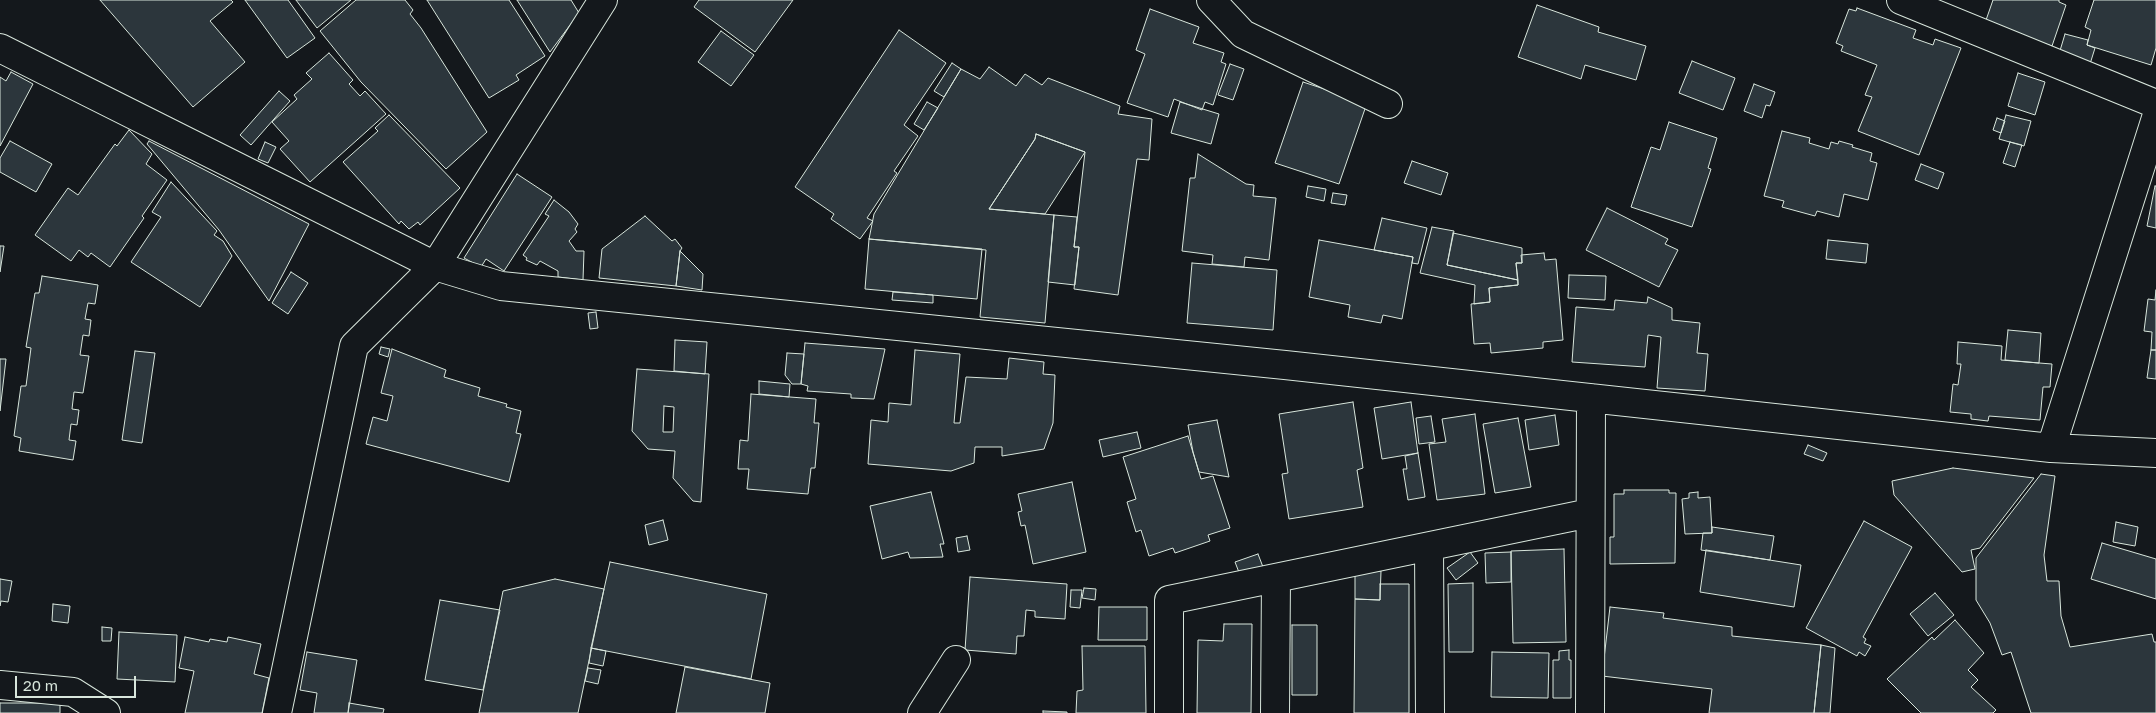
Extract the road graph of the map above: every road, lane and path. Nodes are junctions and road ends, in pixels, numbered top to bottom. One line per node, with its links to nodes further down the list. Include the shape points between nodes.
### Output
1 (603, 0): 8 (street)
2 (1211, 0): 5 (street, via 1243,34)
3 (1901, 0): 6 (street)
4 (0, 48): 8 (street)
5 (1388, 104)
6 (2156, 104)
7 (2156, 118): 10 (street)
8 (435, 266): 9 (street, via 501,286 1285,364); 18 (street, via 354,346)
9 (1591, 398): 10 (street); 12 (street)
10 (2050, 448): 11 (street)
11 (2156, 453)
12 (1590, 513): 13 (street); 23 (street)
13 (1429, 547): 14 (street); 22 (street)
14 (1276, 578): 20 (street, via 1169,600); 21 (street)
15 (956, 660): 19 (street)
16 (0, 685): 17 (street, via 73,692)
17 (106, 713)
18 (277, 713)
19 (922, 713)
20 (1169, 713)
21 (1276, 713)
22 (1430, 713)
23 (1590, 713)

